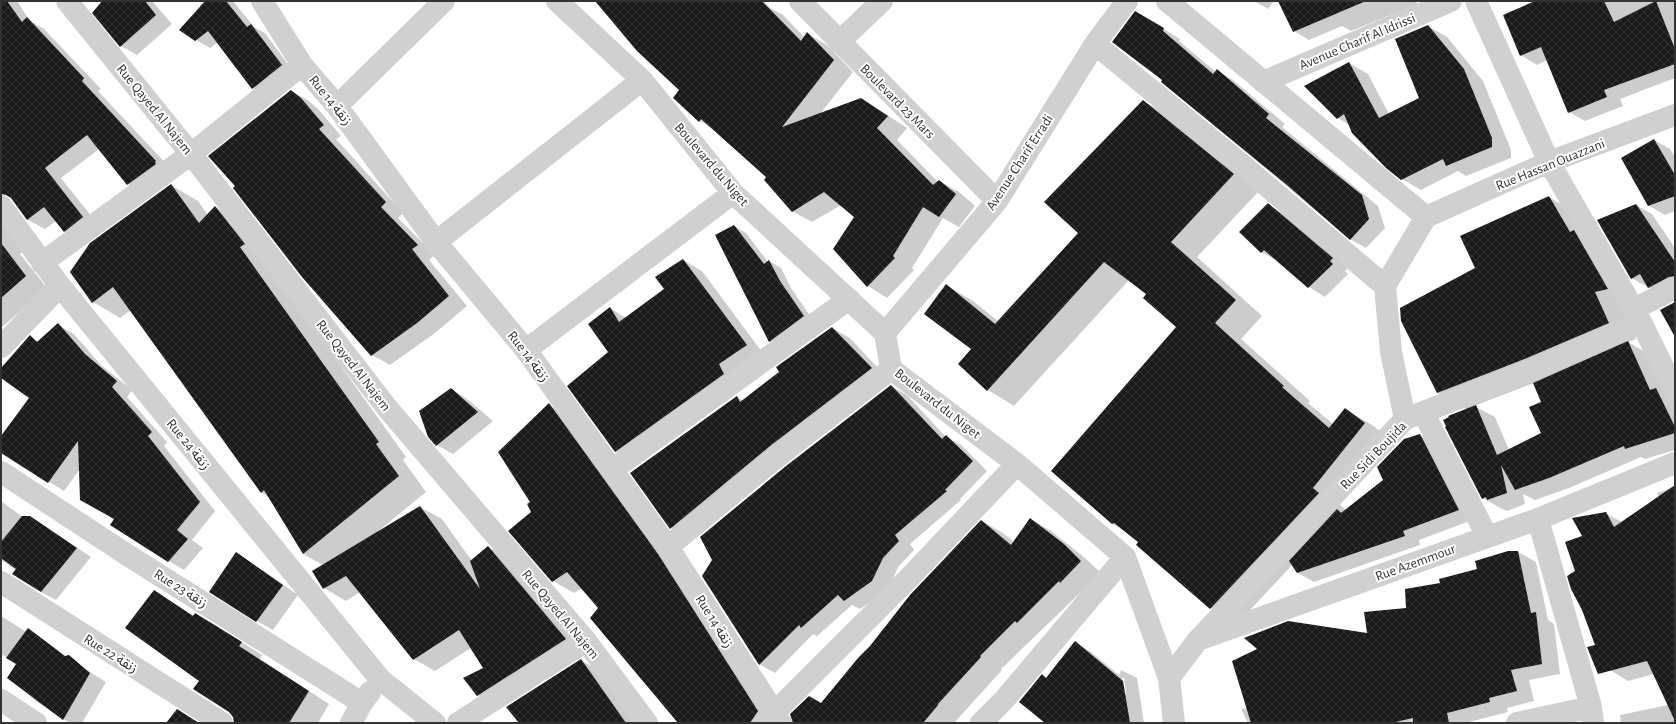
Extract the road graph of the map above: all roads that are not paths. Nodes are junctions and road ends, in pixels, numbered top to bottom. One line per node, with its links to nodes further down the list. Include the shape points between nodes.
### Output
1 (67, 1): 18 (street, Rue Qayed Al Najem)
2 (262, 1): 13 (street, Rue 14 زنقة)
3 (444, 1): 16 (street)
4 (557, 1): 14 (street, Boulevard du Niget)
5 (800, 1): 11 (street, Boulevard 23 Mars)
6 (882, 1): 11 (street)
7 (1127, 1): 12 (street, Avenue Charif Erradi)
8 (1167, 1): 15 (street)
9 (1451, 1): 15 (street, Avenue Charif Al Idrissi)
10 (1476, 1): 19 (street)
11 (839, 42): 21 (street, Boulevard 23 Mars)
12 (1095, 44): 21 (street, Avenue Charif Erradi); 27 (street)
13 (302, 65): 16 (street, Rue 14 زنقة); 18 (street)
14 (642, 80): 20 (street, Boulevard du Niget); 24 (street)
15 (1263, 82): 23 (street)
16 (337, 106): 24 (street, Rue 14 زنقة)
17 (1675, 115): 19 (street, Rue Hassan Ouazzani)
18 (191, 154): 25 (street); 47 (street, Rue Qayed Al Najem, via 388,408)
19 (1549, 162): 23 (street, Rue Hassan Ouazzani); 30 (street)
20 (733, 193): 29 (street, Boulevard du Niget); 33 (street)
21 (997, 200): 31 (street, Avenue Charif Erradi)
22 (1, 206): 25 (street, Rue 24 زنقة)
23 (1426, 217): 27 (street)
24 (436, 242): 33 (street, Rue 14 زنقة)
25 (42, 263): 26 (street, Rue 24 زنقة)
26 (60, 286): 32 (street); 49 (street, Rue 24 زنقة)
27 (1385, 286): 36 (street, via 1391,352)
28 (1675, 288): 30 (street, Rue Sidi Boujida)
29 (849, 299): 31 (street, Boulevard du Niget); 39 (street)
30 (1638, 316): 35 (street); 36 (street, Rue Sidi Boujida, via 1527,372)
31 (885, 333): 34 (street, Boulevard du Niget)
32 (1, 347)
33 (526, 350): 39 (street, Rue 14 زنقة)
34 (892, 369): 38 (street, Boulevard du Niget); 43 (street, via 778,456)
35 (1675, 391)
36 (1414, 416): 42 (street); 46 (street, Rue Sidi Boujida)
37 (1675, 463): 41 (street, Rue Azemmour)
38 (1016, 464): 44 (street, Boulevard du Niget); 53 (street)
39 (612, 470): 43 (street, Rue 14 زنقة)
40 (1, 472): 51 (street, Rue 23 زنقة)
41 (1538, 519): 42 (street, Rue Azemmour); 52 (street)
42 (1487, 536): 46 (street, Rue Azemmour)
43 (668, 547): 53 (street, Rue 14 زنقة)
44 (1125, 558): 48 (street, Boulevard du Niget); 60 (street, via 1004,700)
45 (1, 582): 55 (street, Rue 22 زنقة)
46 (1198, 640): 48 (street)
47 (586, 641): 58 (street); 59 (street, Rue Qayed Al Najem)
48 (1169, 678): 61 (street, Boulevard du Niget)
49 (380, 679): 51 (street); 57 (street, Rue 24 زنقة)
50 (1, 700): 54 (street)
51 (362, 703): 56 (street)
52 (1592, 715): 62 (street)
53 (773, 720)
54 (36, 723)
55 (222, 723)
56 (351, 723)
57 (435, 723)
58 (458, 723)
59 (647, 723)
60 (981, 723)
61 (1174, 723)
62 (1517, 723)

